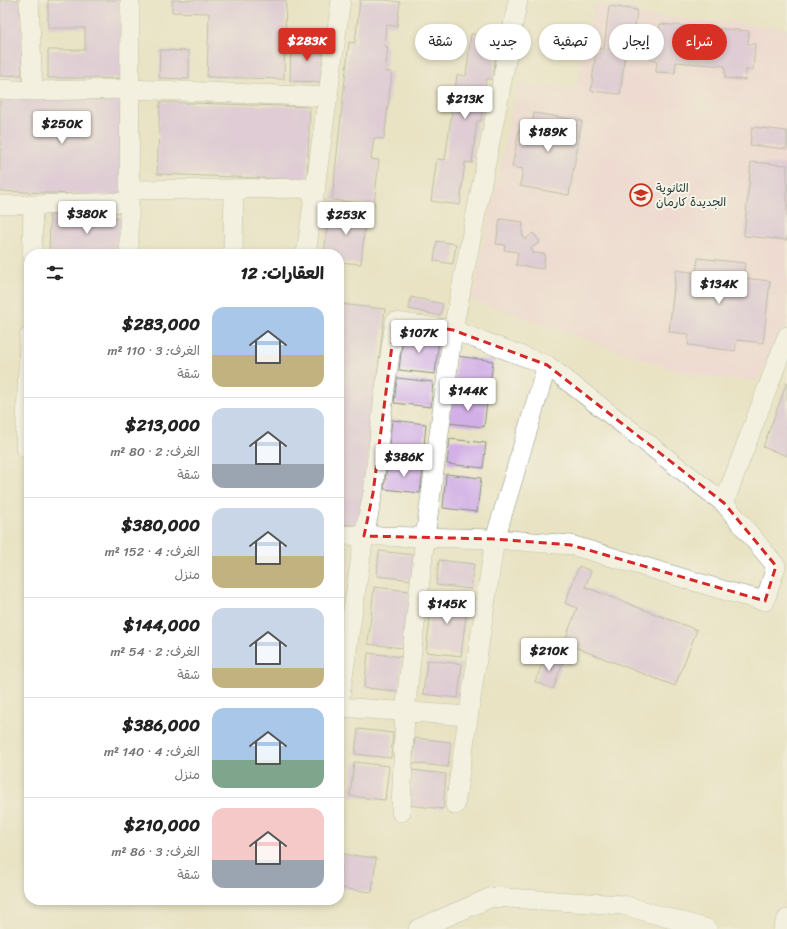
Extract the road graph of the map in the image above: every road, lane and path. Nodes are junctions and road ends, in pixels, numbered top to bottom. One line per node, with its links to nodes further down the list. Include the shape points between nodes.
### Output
1 (29, 0): 7 (street)
2 (130, 0): 6 (street)
3 (342, 0): 8 (street)
4 (518, 0): 18 (street)
5 (0, 89): 7 (street)
6 (130, 89): 7 (street); 8 (street); 11 (street)
7 (33, 90)
8 (329, 97): 9 (street)
9 (316, 188): 10 (street); 17 (street)
10 (234, 189): 11 (street); 16 (street)
11 (130, 196): 13 (street); 15 (street)
12 (0, 205): 13 (street)
13 (33, 206): 14 (street)
14 (32, 249)
15 (129, 249)
16 (233, 249)
17 (307, 249)
18 (453, 330): 20 (street); 23 (street, via 395,322 373,493); 24 (street)
19 (787, 336): 21 (street)
20 (547, 365): 21 (street); 25 (street)
21 (724, 503): 26 (street)
22 (344, 535): 23 (street)
23 (364, 536): 24 (street); 27 (street)
24 (426, 538): 25 (street); 29 (street)
25 (495, 539): 26 (street, via 571,545 765,601); 30 (street)
26 (781, 570)
27 (344, 670)
28 (344, 707): 29 (street)
29 (405, 712): 30 (street); 32 (street)
30 (468, 716): 31 (street)
31 (455, 805)
32 (401, 812)
33 (787, 920): 36 (street)
34 (418, 929): 35 (street, via 492,897 623,905)
35 (707, 929)
36 (784, 929)

